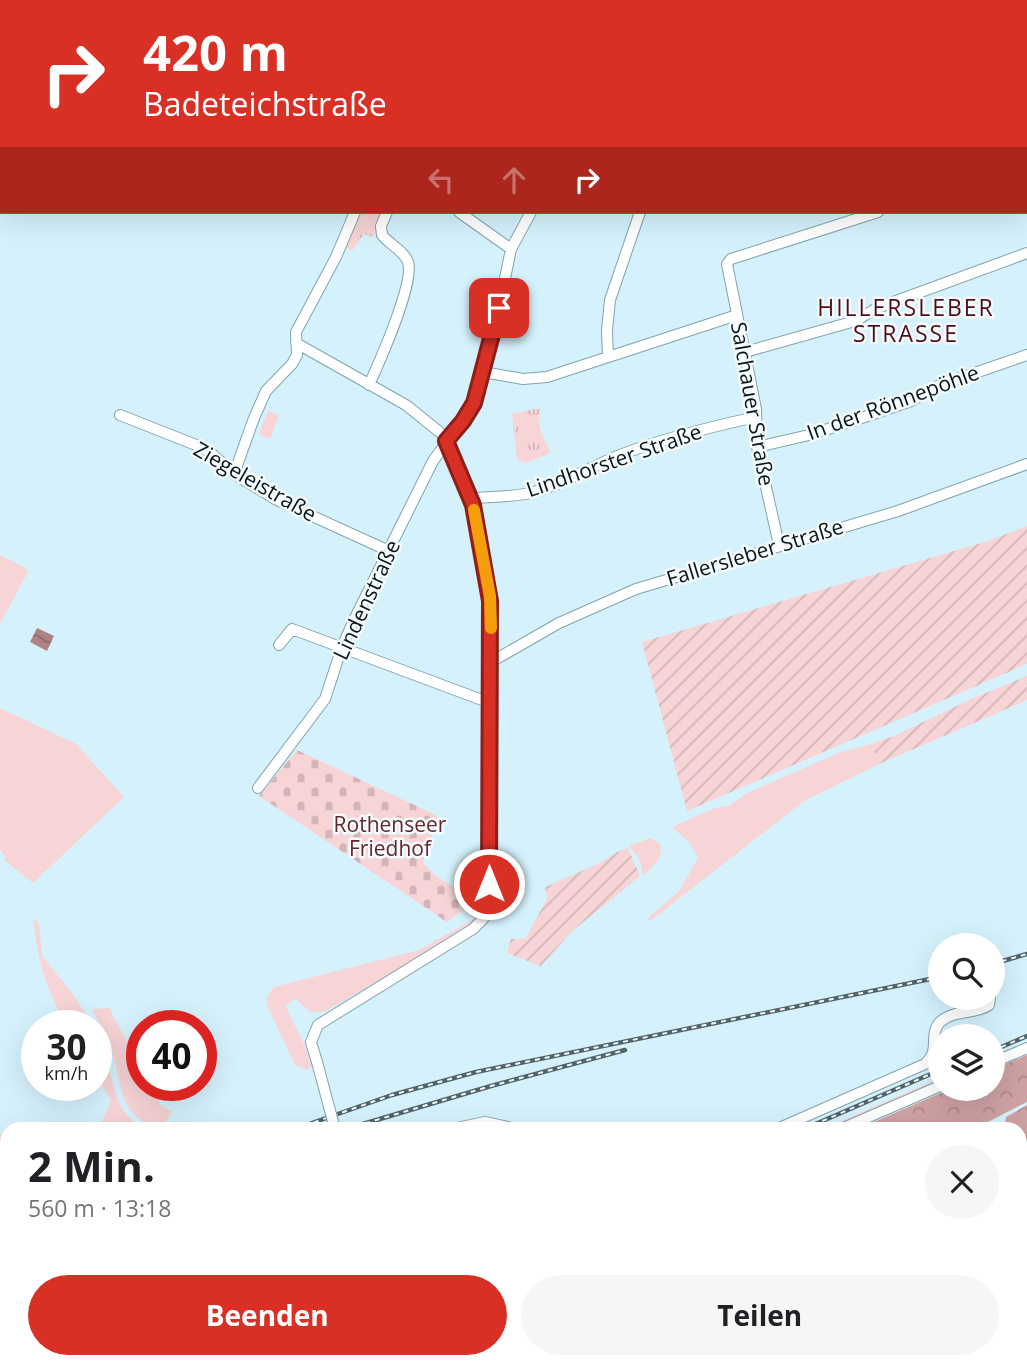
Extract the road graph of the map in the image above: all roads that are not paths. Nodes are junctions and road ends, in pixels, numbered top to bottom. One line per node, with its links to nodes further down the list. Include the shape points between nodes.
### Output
1 (354, 214): 10 (street, via 296,332)
2 (386, 214): 15 (street, via 382,235 407,259 409,272 392,333)
3 (463, 214): 7 (street)
4 (530, 214): 7 (street, Lindenstraße)
5 (639, 214): 13 (street, via 610,300)
6 (872, 214): 9 (street, Salchauer Straße, via 732,259 727,264)
7 (511, 249): 14 (street, Lindenstraße)
8 (1027, 253): 11 (street, via 877,308 855,321)
9 (737, 315): 11 (street, Salchauer Straße); 13 (street)
10 (296, 343): 15 (street); 21 (street, via 292,364 266,391)
11 (745, 352): 17 (street, Salchauer Straße)
12 (1027, 355): 19 (street, In der Rönnepöhle, via 850,422)
13 (608, 357): 14 (street, via 538,378)
14 (482, 372): 18 (street, Lindenstraße, via 471,408)
15 (369, 385): 18 (street, via 439,429)
16 (120, 415): 21 (street, Ziegeleistraße, via 211,453)
17 (756, 417): 19 (street, Salchauer Straße); 22 (street, Lindhorster Straße, via 645,446 536,491)
18 (446, 441): 22 (street); 24 (street, Lindenstraße)
19 (757, 447): 23 (street, Salchauer Straße)
20 (1027, 464): 23 (street, Fallersleber Straße, via 898,511)
21 (234, 474): 24 (street, Ziegeleistraße, via 275,499)
22 (471, 498): 27 (street, via 490,596)
23 (779, 545): 27 (street, Fallersleber Straße, via 623,594 559,623)
24 (389, 551): 26 (street, Lindenstraße)
25 (279, 645): 26 (street, via 292,629)
26 (342, 647): 28 (street); 29 (street, Lindenstraße, via 325,699)
27 (491, 662): 28 (street)
28 (490, 703): 34 (street, bridge, via 489,903 483,919 456,941 318,1025 311,1042)
29 (258, 788)
30 (972, 1010): 35 (street, via 939,1023 934,1051 925,1064)
31 (1027, 1048): 32 (street)
32 (1005, 1057)
33 (928, 1091): 36 (street)
34 (333, 1122)
35 (793, 1122)
36 (857, 1122)

